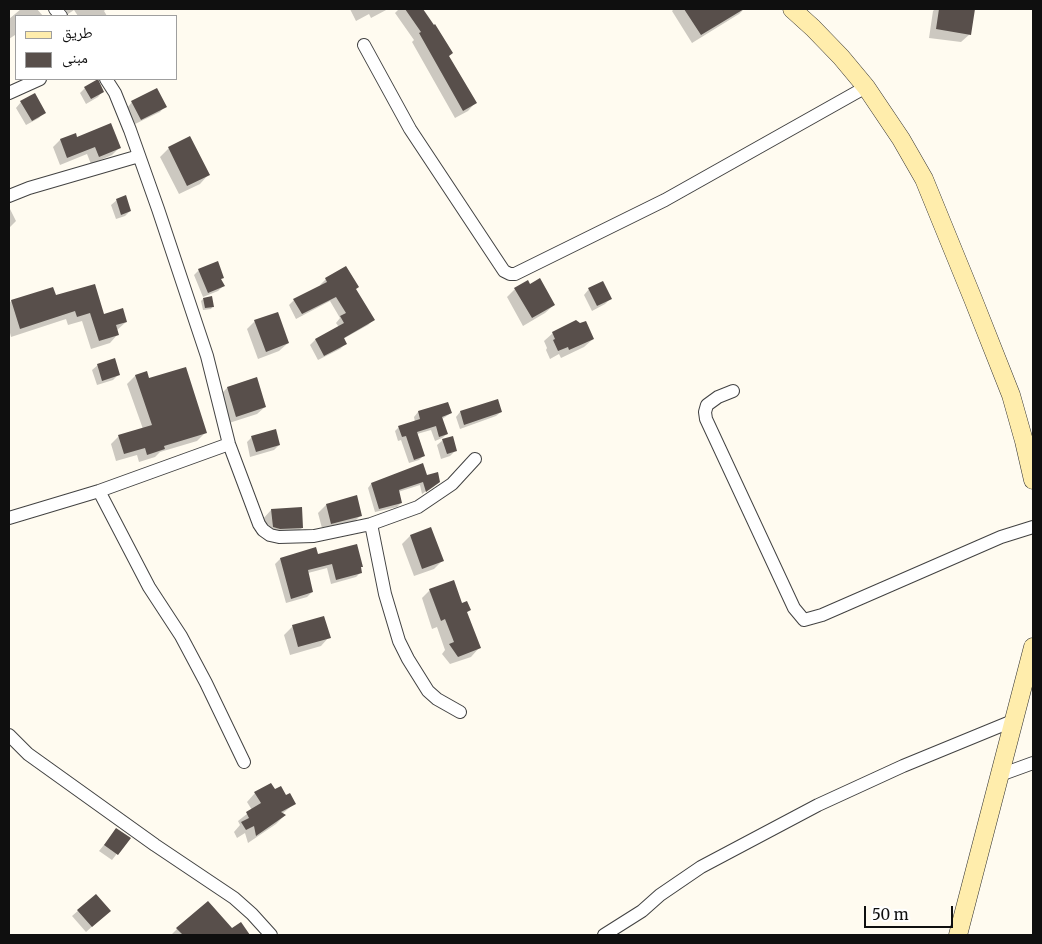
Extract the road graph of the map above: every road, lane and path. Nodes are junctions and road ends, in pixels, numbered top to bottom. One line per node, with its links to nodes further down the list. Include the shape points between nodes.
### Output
1 (792, 9): 3 (main road)
2 (814, 9): 3 (main road)
3 (814, 28): 7 (main road)
4 (364, 44): 7 (street, via 410,129 504,271 510,274 664,200)
5 (38, 80): 8 (street)
6 (107, 80): 9 (street, via 115,93)
7 (866, 87): 14 (main road, via 913,159 933,199 1011,395)
8 (9, 93)
9 (139, 156): 10 (street); 12 (street, via 207,356)
10 (9, 196)
11 (733, 391): 18 (street, via 707,405 706,418 794,608 804,620 1001,537)
12 (228, 444): 15 (street); 17 (street, via 259,524 270,535 314,536)
13 (475, 459): 17 (street, via 452,484 418,507)
14 (1033, 480)
15 (99, 491): 16 (street); 23 (street, via 149,587 181,636)
16 (9, 518)
17 (371, 524): 20 (street, via 385,594 399,642 428,691)
18 (1033, 527)
19 (1033, 647): 21 (main road)
20 (460, 712)
21 (1015, 720): 25 (main road); 27 (street, via 818,805 701,867)
22 (9, 734): 26 (street, via 28,754 234,898)
23 (244, 762)
24 (1033, 763): 25 (street)
25 (1000, 775): 28 (main road)
26 (271, 935)
27 (604, 935)
28 (958, 935)

